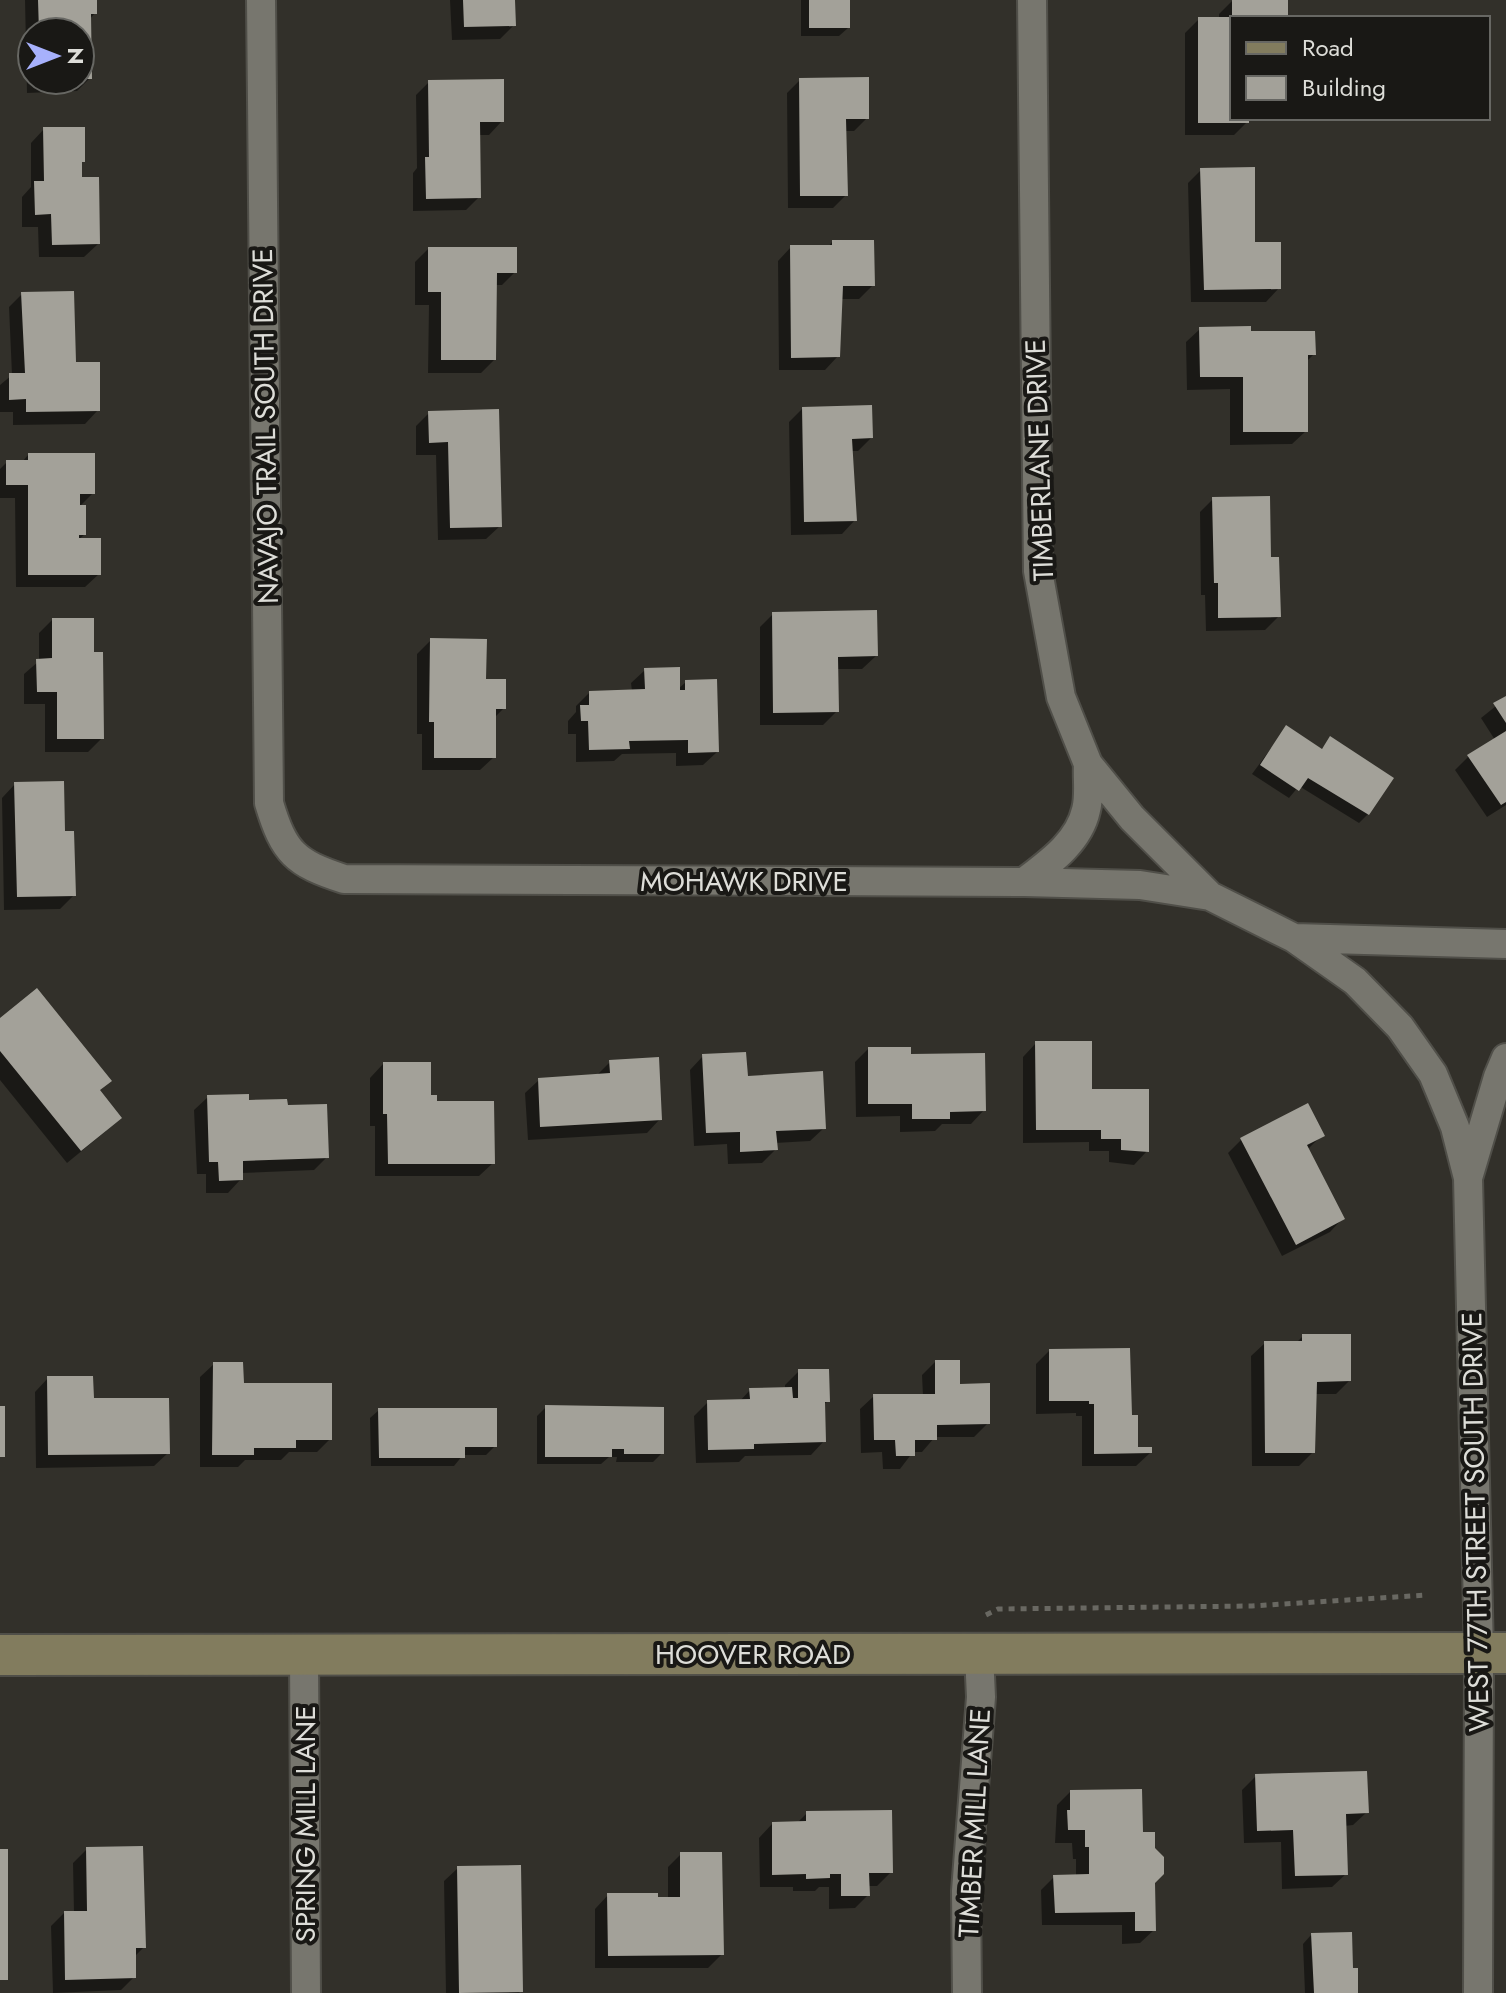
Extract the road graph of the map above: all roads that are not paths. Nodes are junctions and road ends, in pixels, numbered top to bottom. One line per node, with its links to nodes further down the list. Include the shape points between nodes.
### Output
1 (261, 0): 4 (street, NAVAJO TRAIL SOUTH DRIVE, via 269,803)
2 (1032, 0): 3 (street, TIMBERLANE DRIVE, via 1038,571 1061,697)
3 (1088, 764): 5 (street, via 1087,808 1079,830); 6 (street, TIMBERLANE DRIVE, via 1132,818)
4 (287, 847): 5 (street, MOHAWK DRIVE, via 309,867 344,879)
5 (1024, 882): 6 (street, MOHAWK DRIVE, via 1140,885)
6 (1210, 896): 7 (street, TIMBERLANE DRIVE)
7 (1294, 938): 8 (street); 10 (street, TIMBERLANE DRIVE, via 1355,981 1400,1027 1433,1074)
8 (1506, 944)
9 (1506, 1058): 10 (street, WEST 77TH STREET SOUTH DRIVE)
10 (1468, 1178): 11 (street, WEST 77TH STREET SOUTH DRIVE)
11 (1492, 1653): 12 (street, HOOVER ROAD); 17 (street, WEST 77TH STREET SOUTH DRIVE)
12 (979, 1654): 14 (street, HOOVER ROAD); 16 (street, TIMBER MILL LANE, via 981,1697 966,1891)
13 (0, 1655): 14 (street, HOOVER ROAD)
14 (304, 1655): 15 (street, SPRING MILL LANE)
15 (306, 1993)
16 (967, 1993)
17 (1478, 1993)

